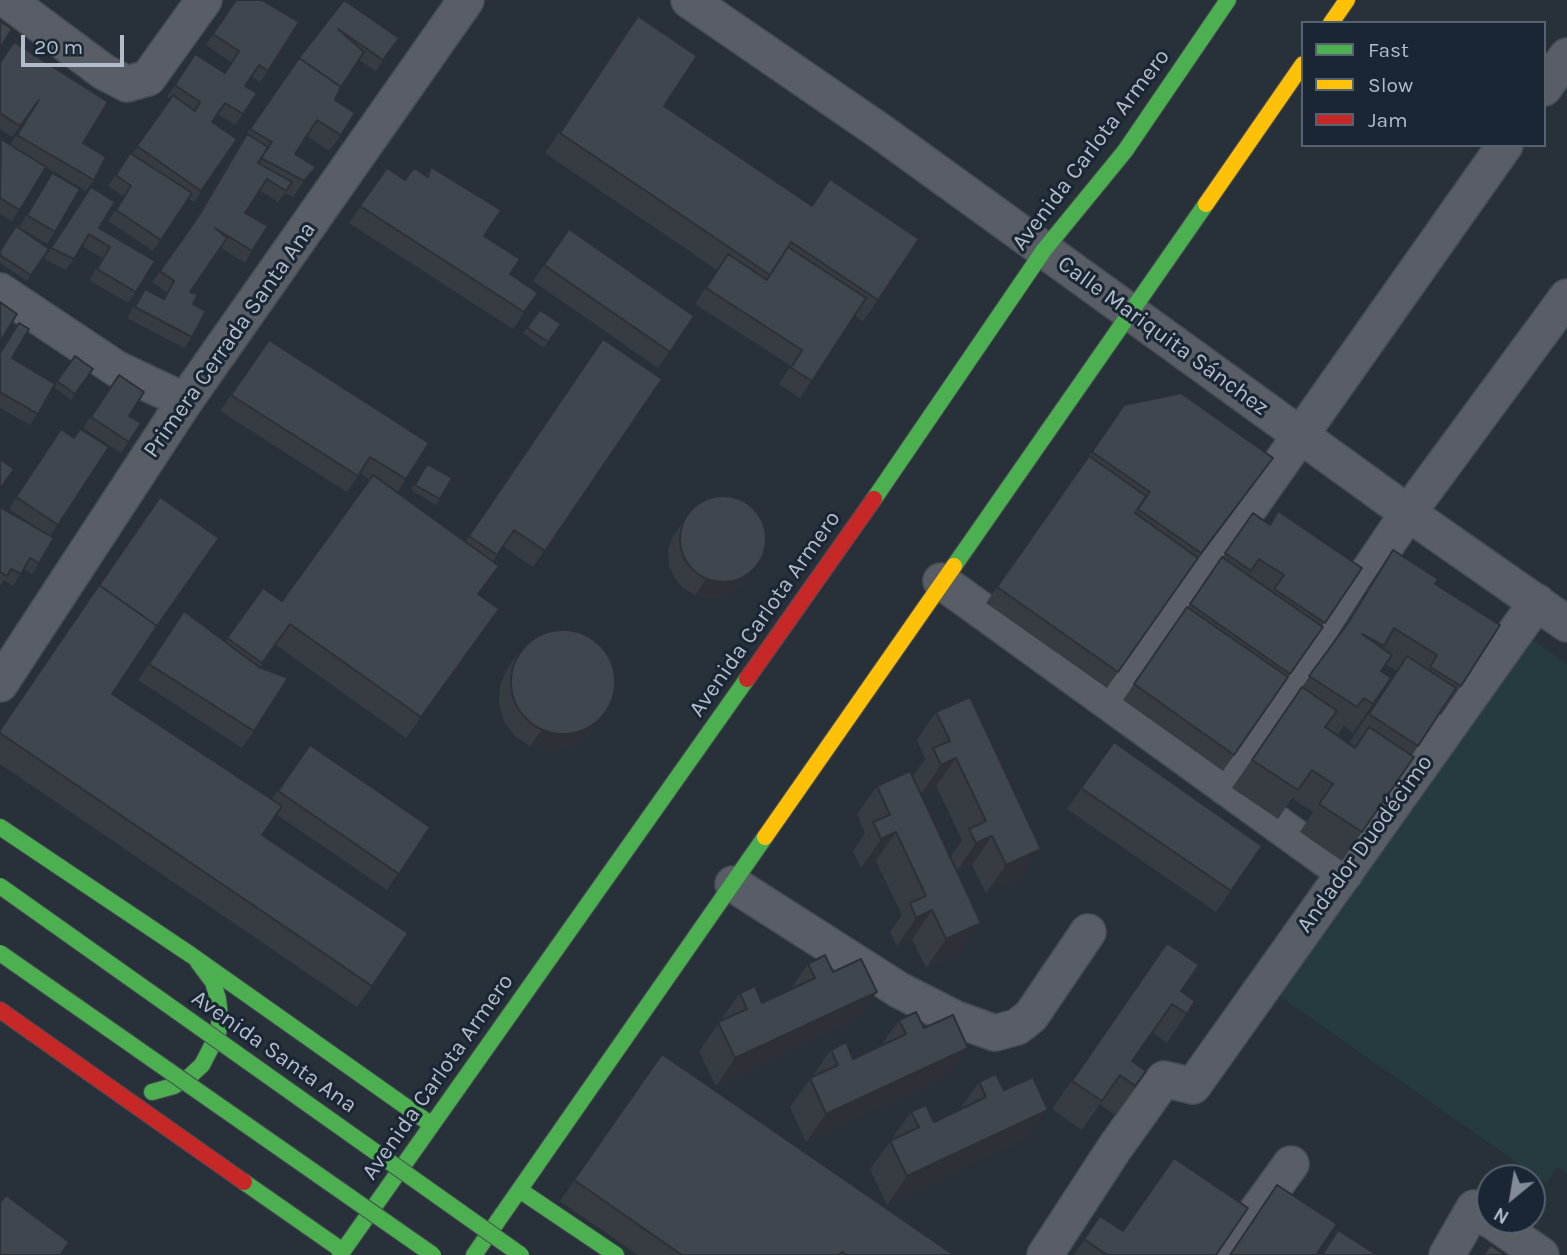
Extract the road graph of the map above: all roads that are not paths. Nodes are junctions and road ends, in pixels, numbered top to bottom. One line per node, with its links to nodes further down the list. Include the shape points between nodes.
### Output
1 (7, 0): 2 (street, via 127,84 148,78)
2 (204, 0)
3 (466, 0): 16 (street, Primera Cerrada Santa Ana)
4 (689, 0): 12 (street, Calle Mariquita Sánchez)
5 (1228, 0): 12 (main road, Avenida Carlota Armero, via 1125,151)
6 (1347, 0): 7 (main road)
7 (1332, 21)
8 (1567, 56): 10 (street)
9 (1301, 67): 15 (main road)
10 (1546, 85)
11 (1503, 147): 17 (street)
12 (1044, 250): 15 (street, Calle Mariquita Sánchez); 33 (main road, Avenida Carlota Armero, via 895,470)
13 (0, 291): 16 (street, via 117,369)
14 (1567, 297): 18 (street)
15 (1131, 312): 17 (street, Calle Mariquita Sánchez); 19 (main road)
16 (185, 401): 21 (street, Primera Cerrada Santa Ana)
17 (1302, 436): 18 (street, Calle Mariquita Sánchez); 22 (street)
18 (1408, 513): 20 (street, Calle Mariquita Sánchez); 23 (street)
19 (941, 581): 22 (street); 26 (main road)
20 (1556, 607): 25 (street, Andador Duodécimo)
21 (0, 684)
22 (1111, 704): 23 (street)
23 (1224, 786): 25 (street)
24 (0, 827): 30 (main road, Avenida Santa Ana)
25 (1345, 873): 44 (street, Andador Duodécimo, via 1193,1086 1164,1079)
26 (733, 884): 28 (street, via 899,990 956,1019 995,1032 1017,1027 1031,1016); 35 (main road)
27 (0, 886): 42 (main road, Avenida Santa Ana, bridge)
28 (1088, 932)
29 (0, 953): 40 (main road, bridge)
30 (191, 955): 32 (main road, via 212,982 220,1016 218,1034 202,1065 174,1086 157,1091 122,1090); 33 (main road, Avenida Santa Ana)
31 (0, 1010): 32 (main road)
32 (105, 1083): 39 (main road)
33 (432, 1125): 39 (main road, Avenida Carlota Armero)
34 (1292, 1164): 45 (street)
35 (520, 1191): 41 (main road); 43 (main road)
36 (1476, 1210): 46 (street)
37 (1510, 1234): 47 (street)
38 (1567, 1250): 48 (street)
39 (342, 1253)
40 (433, 1255)
41 (474, 1255)
42 (521, 1255)
43 (616, 1255)
44 (1045, 1255)
45 (1225, 1255)
46 (1447, 1255)
47 (1541, 1255)
48 (1564, 1255)

